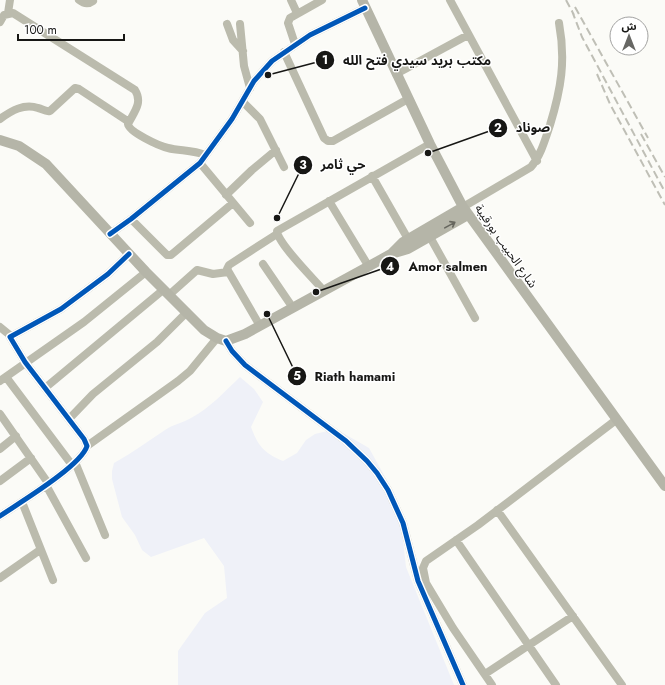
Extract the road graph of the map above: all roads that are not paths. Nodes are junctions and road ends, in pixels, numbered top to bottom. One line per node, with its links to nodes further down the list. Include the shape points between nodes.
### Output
1 (10, 0): 8 (street)
2 (79, 0): 6 (street, via 86,3)
3 (291, 0): 9 (street)
4 (322, 0): 9 (street)
5 (450, 0): 14 (street)
6 (93, 1)
7 (363, 4): 15 (street); 18 (main road, شارع الحبيب بورقيبة)
8 (8, 13): 10 (street); 23 (street, via 13,13 43,31 135,90 139,103)
9 (296, 13): 15 (street, via 288,23)
10 (0, 22)
11 (560, 23): 28 (street, via 563,46 558,99)
12 (227, 24): 16 (street, via 233,40)
13 (240, 24): 16 (street)
14 (468, 35): 18 (street); 28 (street)
15 (296, 44): 17 (street)
16 (243, 51): 19 (street)
17 (284, 52): 19 (street, via 257,77); 20 (street, via 324,138 328,141)
18 (396, 74): 20 (main road, شارع الحبيب بورقيبة)
19 (250, 88): 21 (street)
20 (408, 99): 25 (main road, شارع الحبيب بورقيبة)
21 (243, 102): 26 (street, via 260,119); 27 (street)
22 (0, 119): 23 (street, via 11,111 30,106 50,111 75,88)
23 (129, 122): 27 (street, via 130,129 154,143)
24 (0, 140): 38 (main road, via 19,146 46,164)
25 (430, 144): 31 (street); 35 (main road, شارع الحبيب بورقيبة)
26 (276, 150): 30 (street); 32 (street)
27 (205, 155): 29 (street)
28 (537, 160): 35 (street, via 531,167)
29 (200, 163): 32 (street); 36 (street)
30 (284, 167)
31 (372, 176): 33 (street); 41 (street)
32 (226, 194): 34 (street)
33 (330, 201): 39 (street, via 279,229); 45 (street)
34 (233, 203): 36 (street, via 171,256); 37 (street)
35 (465, 211): 40 (main road, one-way to 35); 41 (main road); 62 (main road, شارع الحبيب بورقيبة)
36 (131, 219): 38 (street)
37 (250, 223)
38 (110, 234): 42 (main road)
39 (277, 234): 47 (street, via 229,265); 48 (street)
40 (430, 237): 43 (main road, via 408,249); 52 (street)
41 (408, 239): 43 (main road)
42 (129, 254): 46 (main road); 55 (street, via 108,274 61,309)
43 (391, 254): 45 (main road)
44 (263, 264): 50 (street)
45 (369, 267): 48 (main road)
46 (146, 272): 49 (main road); 57 (street, via 84,322)
47 (228, 272): 49 (street, via 212,274 197,270); 54 (street)
48 (324, 291): 50 (main road)
49 (166, 292): 51 (main road); 59 (street)
50 (293, 308): 54 (main road)
51 (187, 312): 56 (main road, via 204,330); 61 (street, via 157,342 93,394)
52 (475, 318)
53 (0, 326): 55 (street)
54 (260, 326): 56 (main road, via 245,334)
55 (10, 336): 57 (street)
56 (222, 340): 64 (street, via 178,381); 83 (street, via 255,374 346,441 377,472 403,523 418,581)
57 (25, 362): 58 (street); 59 (street)
58 (3, 379): 67 (street)
59 (45, 388): 61 (street)
60 (0, 415): 63 (street)
61 (69, 419): 64 (street)
62 (616, 420): 70 (main road, شارع الحبيب بورقيبة); 72 (street)
63 (16, 436): 65 (street); 66 (street)
64 (87, 446): 67 (street, via 84,454)
65 (0, 449)
66 (31, 458): 68 (street); 69 (street)
67 (73, 464): 69 (street); 74 (street)
68 (0, 481)
69 (47, 484): 71 (street); 77 (street)
70 (665, 486)
71 (22, 502): 73 (street); 76 (street)
72 (497, 510): 75 (street); 80 (street)
73 (0, 516)
74 (105, 535)
75 (456, 540): 81 (street); 82 (street, via 426,561 423,575 453,628)
76 (40, 550): 78 (street); 79 (street)
77 (86, 558)
78 (0, 578)
79 (53, 580)
80 (573, 616): 81 (street); 86 (street)
81 (529, 645): 82 (street); 85 (street)
82 (485, 674): 84 (street)
83 (463, 685)
84 (492, 685)
85 (556, 685)
86 (622, 685)

